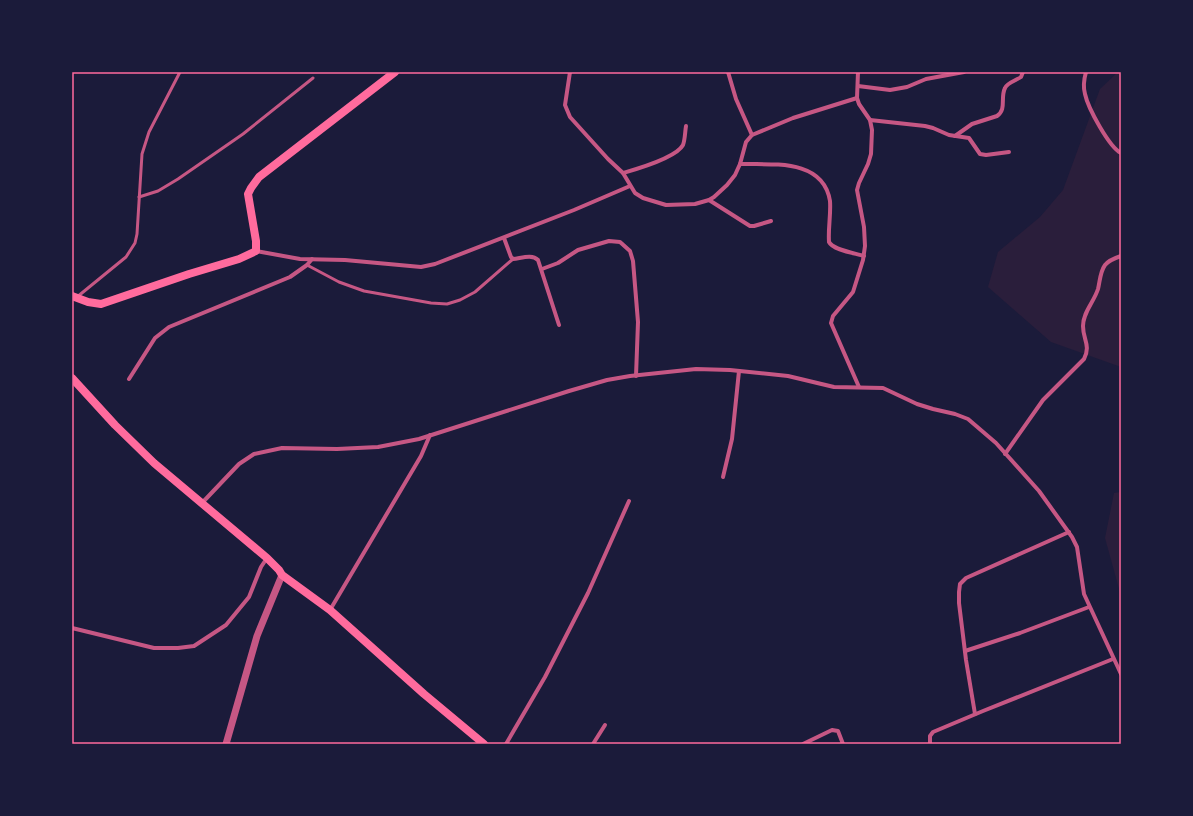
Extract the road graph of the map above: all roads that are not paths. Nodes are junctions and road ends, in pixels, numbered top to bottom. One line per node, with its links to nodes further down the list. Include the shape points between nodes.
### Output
1 (180, 72): 21 (lane, via 149,132 142,154)
2 (395, 72): 25 (main road, via 259,177 248,194)
3 (570, 72): 19 (street, via 566,111)
4 (728, 72): 14 (street)
5 (858, 72): 10 (street)
6 (964, 72): 10 (street, via 926,79 907,87 890,90)
7 (1023, 72): 15 (street, via 1021,77 1005,88 1000,114 972,124)
8 (1086, 72): 17 (street, via 1084,92 1088,103 1100,127)
9 (313, 78): 21 (lane, via 243,134 178,179 158,191)
10 (858, 86): 11 (street)
11 (858, 98): 12 (street); 14 (street, via 793,118)
12 (870, 120): 15 (street, via 925,126); 26 (street, via 871,154 857,190 864,227)
13 (686, 126): 19 (street, via 680,148 655,163)
14 (752, 136): 18 (street, via 746,142)
15 (955, 136): 16 (street, via 969,138 982,155)
16 (1009, 152)
17 (1121, 153)
18 (740, 164): 22 (street, via 727,185); 26 (street, via 797,166 818,178 830,202 830,245)
19 (623, 173): 20 (street)
20 (630, 186): 22 (street, via 643,198 666,205 695,204); 24 (street)
21 (139, 197): 32 (lane, via 137,234 135,243 126,257)
22 (709, 200): 23 (street, via 752,226)
23 (771, 221)
24 (504, 238): 28 (street, via 435,264 420,267); 29 (street)
25 (256, 251): 28 (street); 32 (main road, via 239,259 101,304)
26 (864, 256): 38 (street, via 853,292 831,323)
27 (1121, 256): 40 (street, via 1112,260 1102,271 1084,319 1083,328 1088,352 1084,359 1043,400)
28 (312, 259): 30 (street)
29 (514, 259): 30 (lane, via 475,292 447,304 364,291 339,282); 31 (street, via 535,258)
30 (307, 265): 37 (street, via 290,277 169,327 155,338)
31 (542, 269): 33 (street); 35 (street, via 558,263 578,250 609,241 620,242 630,251 638,322)
32 (74, 297)
33 (559, 325)
34 (739, 371): 35 (street, via 696,370); 38 (street, via 788,376 834,387); 41 (street, via 732,439)
35 (636, 376): 39 (street, via 606,380)
36 (72, 378): 43 (main road, via 115,425)
37 (129, 379)
38 (859, 387): 40 (street, via 883,388 917,404 961,416)
39 (430, 435): 43 (street, via 378,447 282,448 254,454 238,464); 48 (street, via 421,456)
40 (1005, 454): 44 (street, via 1039,491)
41 (723, 477)
42 (629, 501): 57 (street, via 588,593)
43 (202, 503): 45 (main road)
44 (1069, 532): 47 (street, via 1077,547 1081,580); 50 (street, via 966,578 960,584)
45 (267, 558): 46 (main road); 49 (street, via 249,597 226,625 194,646 154,648)
46 (282, 575): 48 (main road); 55 (street, via 257,636)
47 (1089, 607): 50 (street); 51 (street)
48 (330, 610): 56 (main road)
49 (72, 628)
50 (965, 651): 53 (street)
51 (1113, 659): 52 (street); 53 (street)
52 (1121, 674)
53 (975, 714): 61 (street, via 933,732)
54 (605, 725): 58 (street)
55 (226, 744)
56 (484, 744)
57 (506, 744)
58 (593, 744)
59 (802, 744): 60 (street, via 832,730 838,731)
60 (843, 744)
61 (930, 744)

